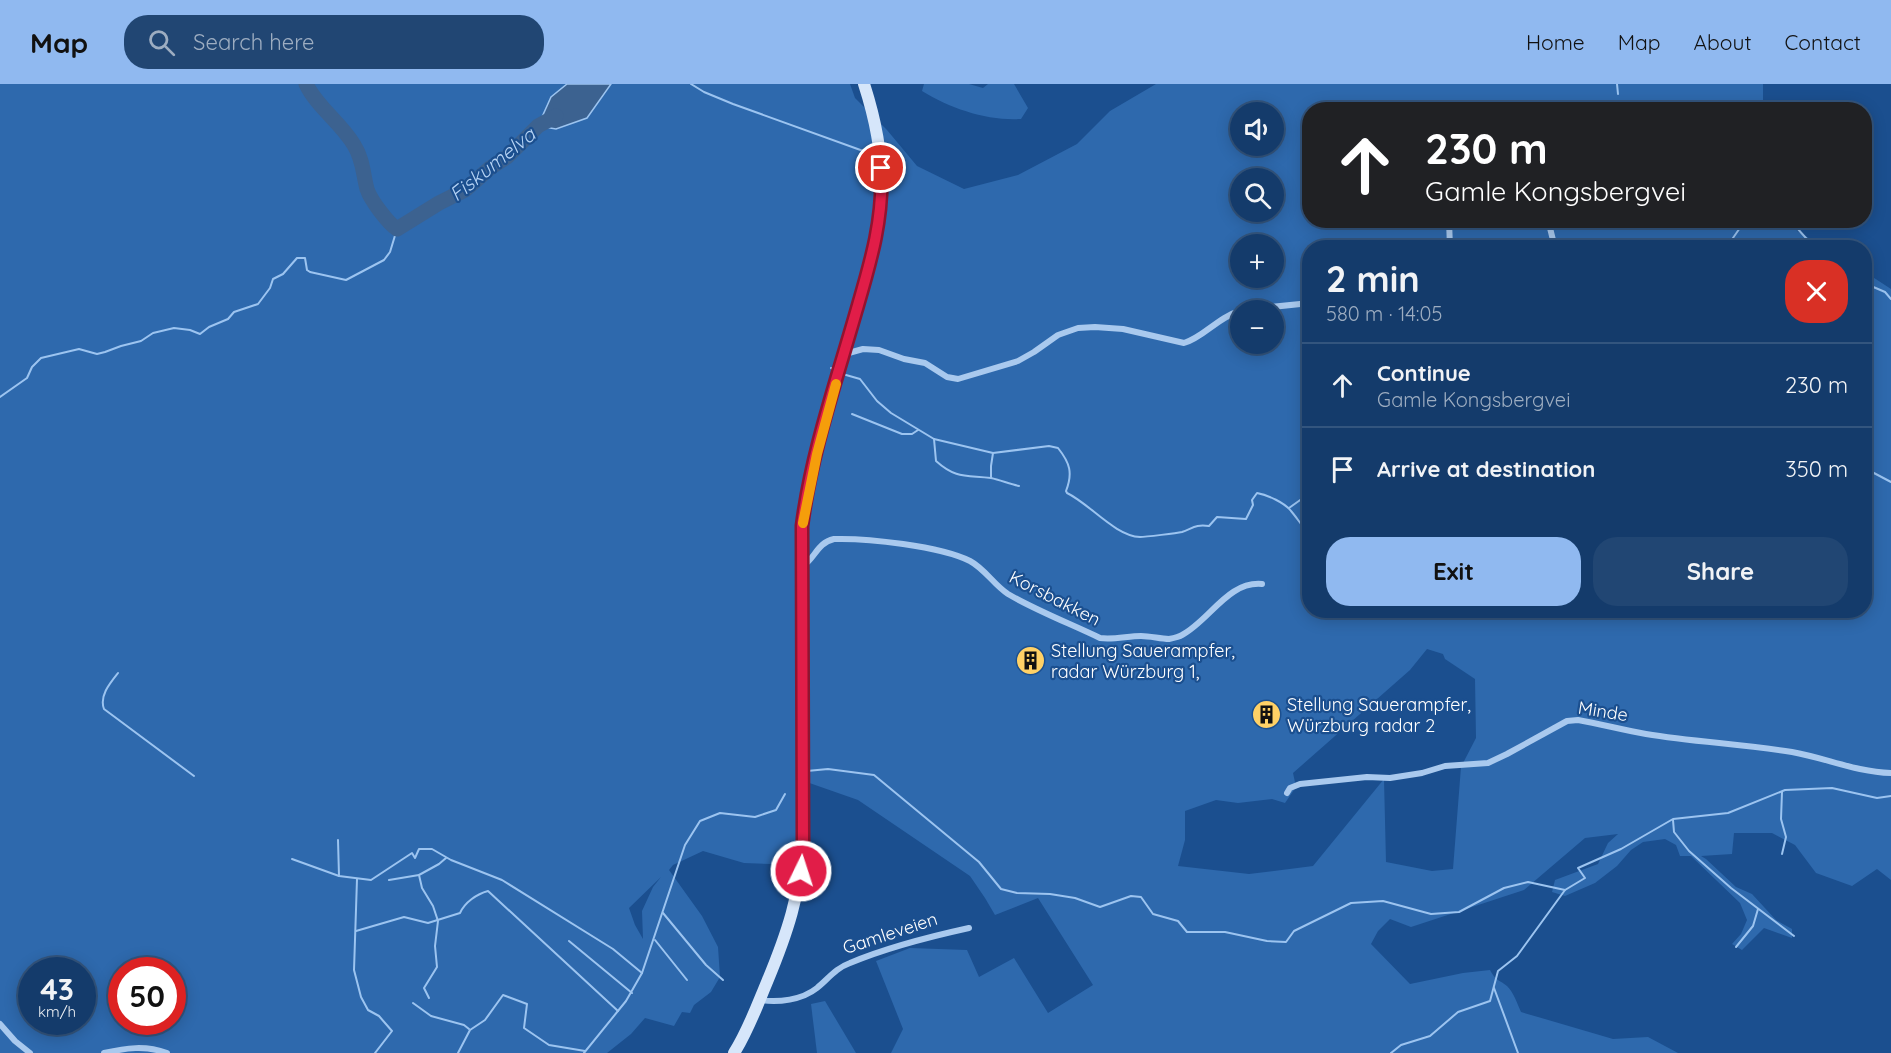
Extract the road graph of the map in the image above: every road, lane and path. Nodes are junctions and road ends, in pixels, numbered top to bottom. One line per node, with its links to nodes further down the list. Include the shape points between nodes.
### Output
1 (864, 84): 5 (main road, via 879,147 881,200 874,251)
2 (1302, 304): 3 (street)
3 (1284, 306)
4 (1230, 316): 5 (street, via 1184,343 1123,329 1072,329 1018,361 958,379 925,363 875,349)
5 (845, 354): 6 (main road, via 805,507)
6 (803, 567): 7 (street, Korsbakken, via 818,547 834,539 890,542 940,552 971,561 1011,596 1107,639 1178,637 1238,589); 11 (main road, via 802,867 792,916)
7 (1262, 584)
8 (1891, 773): 9 (street, Minde, via 1847,768 1752,745 1643,734 1578,720 1568,721 1488,763 1445,766 1390,778 1300,784)
9 (1287, 794)
10 (969, 928): 11 (street, Gamleveien, via 907,942 846,964 804,995 779,1001)
11 (760, 1000): 16 (main road)
12 (0, 1024): 13 (street)
13 (30, 1053)
14 (104, 1053): 15 (street, via 132,1047)
15 (166, 1053)
16 (734, 1053)

